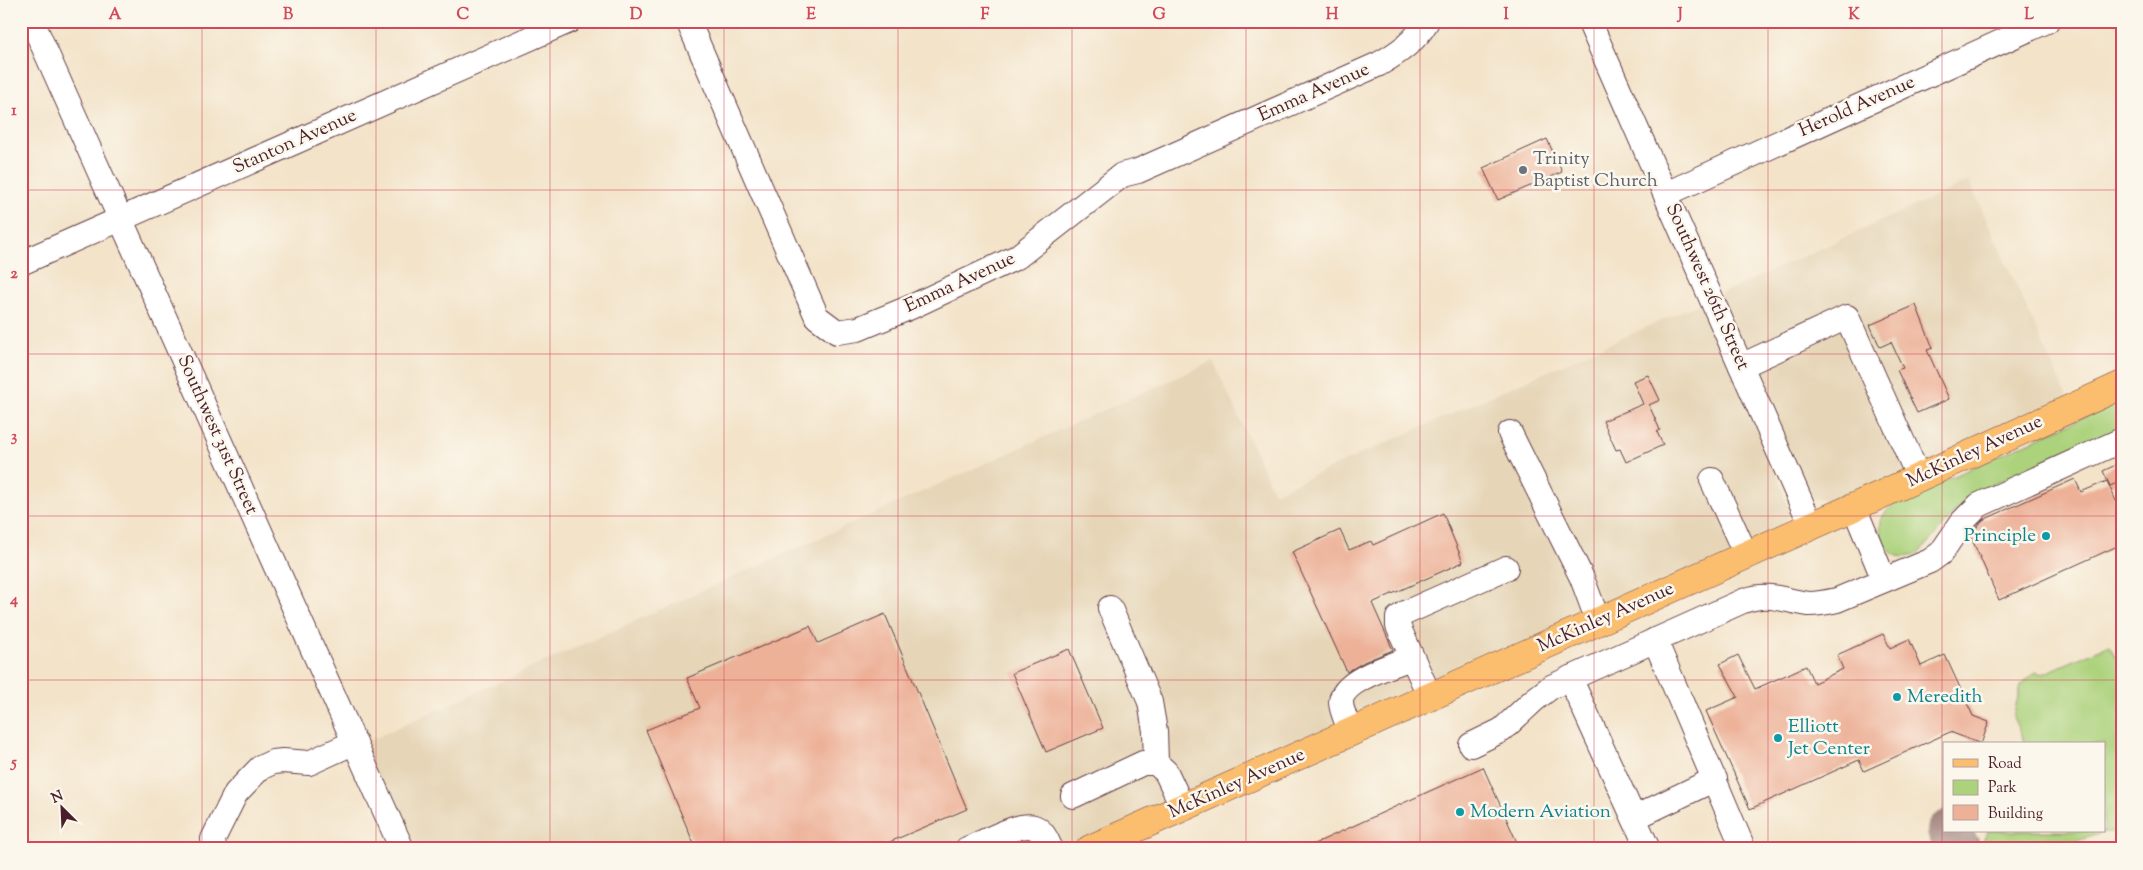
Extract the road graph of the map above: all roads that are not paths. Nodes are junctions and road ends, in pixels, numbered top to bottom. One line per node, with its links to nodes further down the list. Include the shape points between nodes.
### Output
1 (32, 21): 8 (street, Southwest 31st Street)
2 (569, 21): 8 (street, Stanton Avenue)
3 (688, 21): 4 (street, Emma Avenue, via 817,318 837,332 858,329 911,307 1017,257 1122,175 1138,171 1379,64 1412,41)
4 (1427, 21)
5 (1589, 21): 7 (street, Southwest 26th Street)
6 (2048, 21): 7 (street, Herold Avenue)
7 (1666, 194): 10 (street, Southwest 26th Street)
8 (120, 219): 9 (street, Stanton Avenue); 28 (street, Southwest 31st Street)
9 (21, 263)
10 (1741, 366): 14 (street, via 1847,317); 17 (street, Southwest 26th Street)
11 (2122, 386): 14 (main road, McKinley Avenue)
12 (1510, 432): 22 (street, via 1582,578)
13 (2122, 440): 20 (street, via 1979,505 1962,522 1941,553 1917,568)
14 (1919, 478): 16 (main road, McKinley Avenue)
15 (1712, 480): 18 (street)
16 (1854, 507): 17 (main road, McKinley Avenue); 20 (street)
17 (1811, 525): 18 (main road, McKinley Avenue)
18 (1746, 555): 22 (main road, McKinley Avenue)
19 (1506, 568): 24 (street, via 1398,618 1398,626)
20 (1884, 580): 23 (street, via 1824,603 1754,597)
21 (1110, 608): 30 (street, via 1150,702)
22 (1598, 622): 26 (main road, McKinley Avenue)
23 (1655, 640): 25 (street); 31 (street)
24 (1412, 658): 26 (street); 27 (street, via 1347,688 1341,705)
25 (1570, 678): 29 (street, via 1534,700 1502,730); 34 (street)
26 (1430, 697): 27 (main road, McKinley Avenue)
27 (1351, 732): 33 (main road, McKinley Avenue)
28 (355, 742): 36 (street, via 309,763 273,762 260,768 236,793 213,839); 37 (street, Southwest 31st Street)
29 (1471, 744)
30 (1156, 763): 32 (street, via 1143,764); 33 (street, via 1166,772)
31 (1715, 780): 34 (street); 35 (street)
32 (1073, 796)
33 (1182, 808): 40 (main road, McKinley Avenue)
34 (1634, 818): 41 (street)
35 (1741, 843)
36 (214, 849)
37 (402, 849)
38 (967, 849): 39 (street, via 1019,827 1034,827 1044,835)
39 (1051, 849)
40 (1090, 849)
41 (1648, 849)

